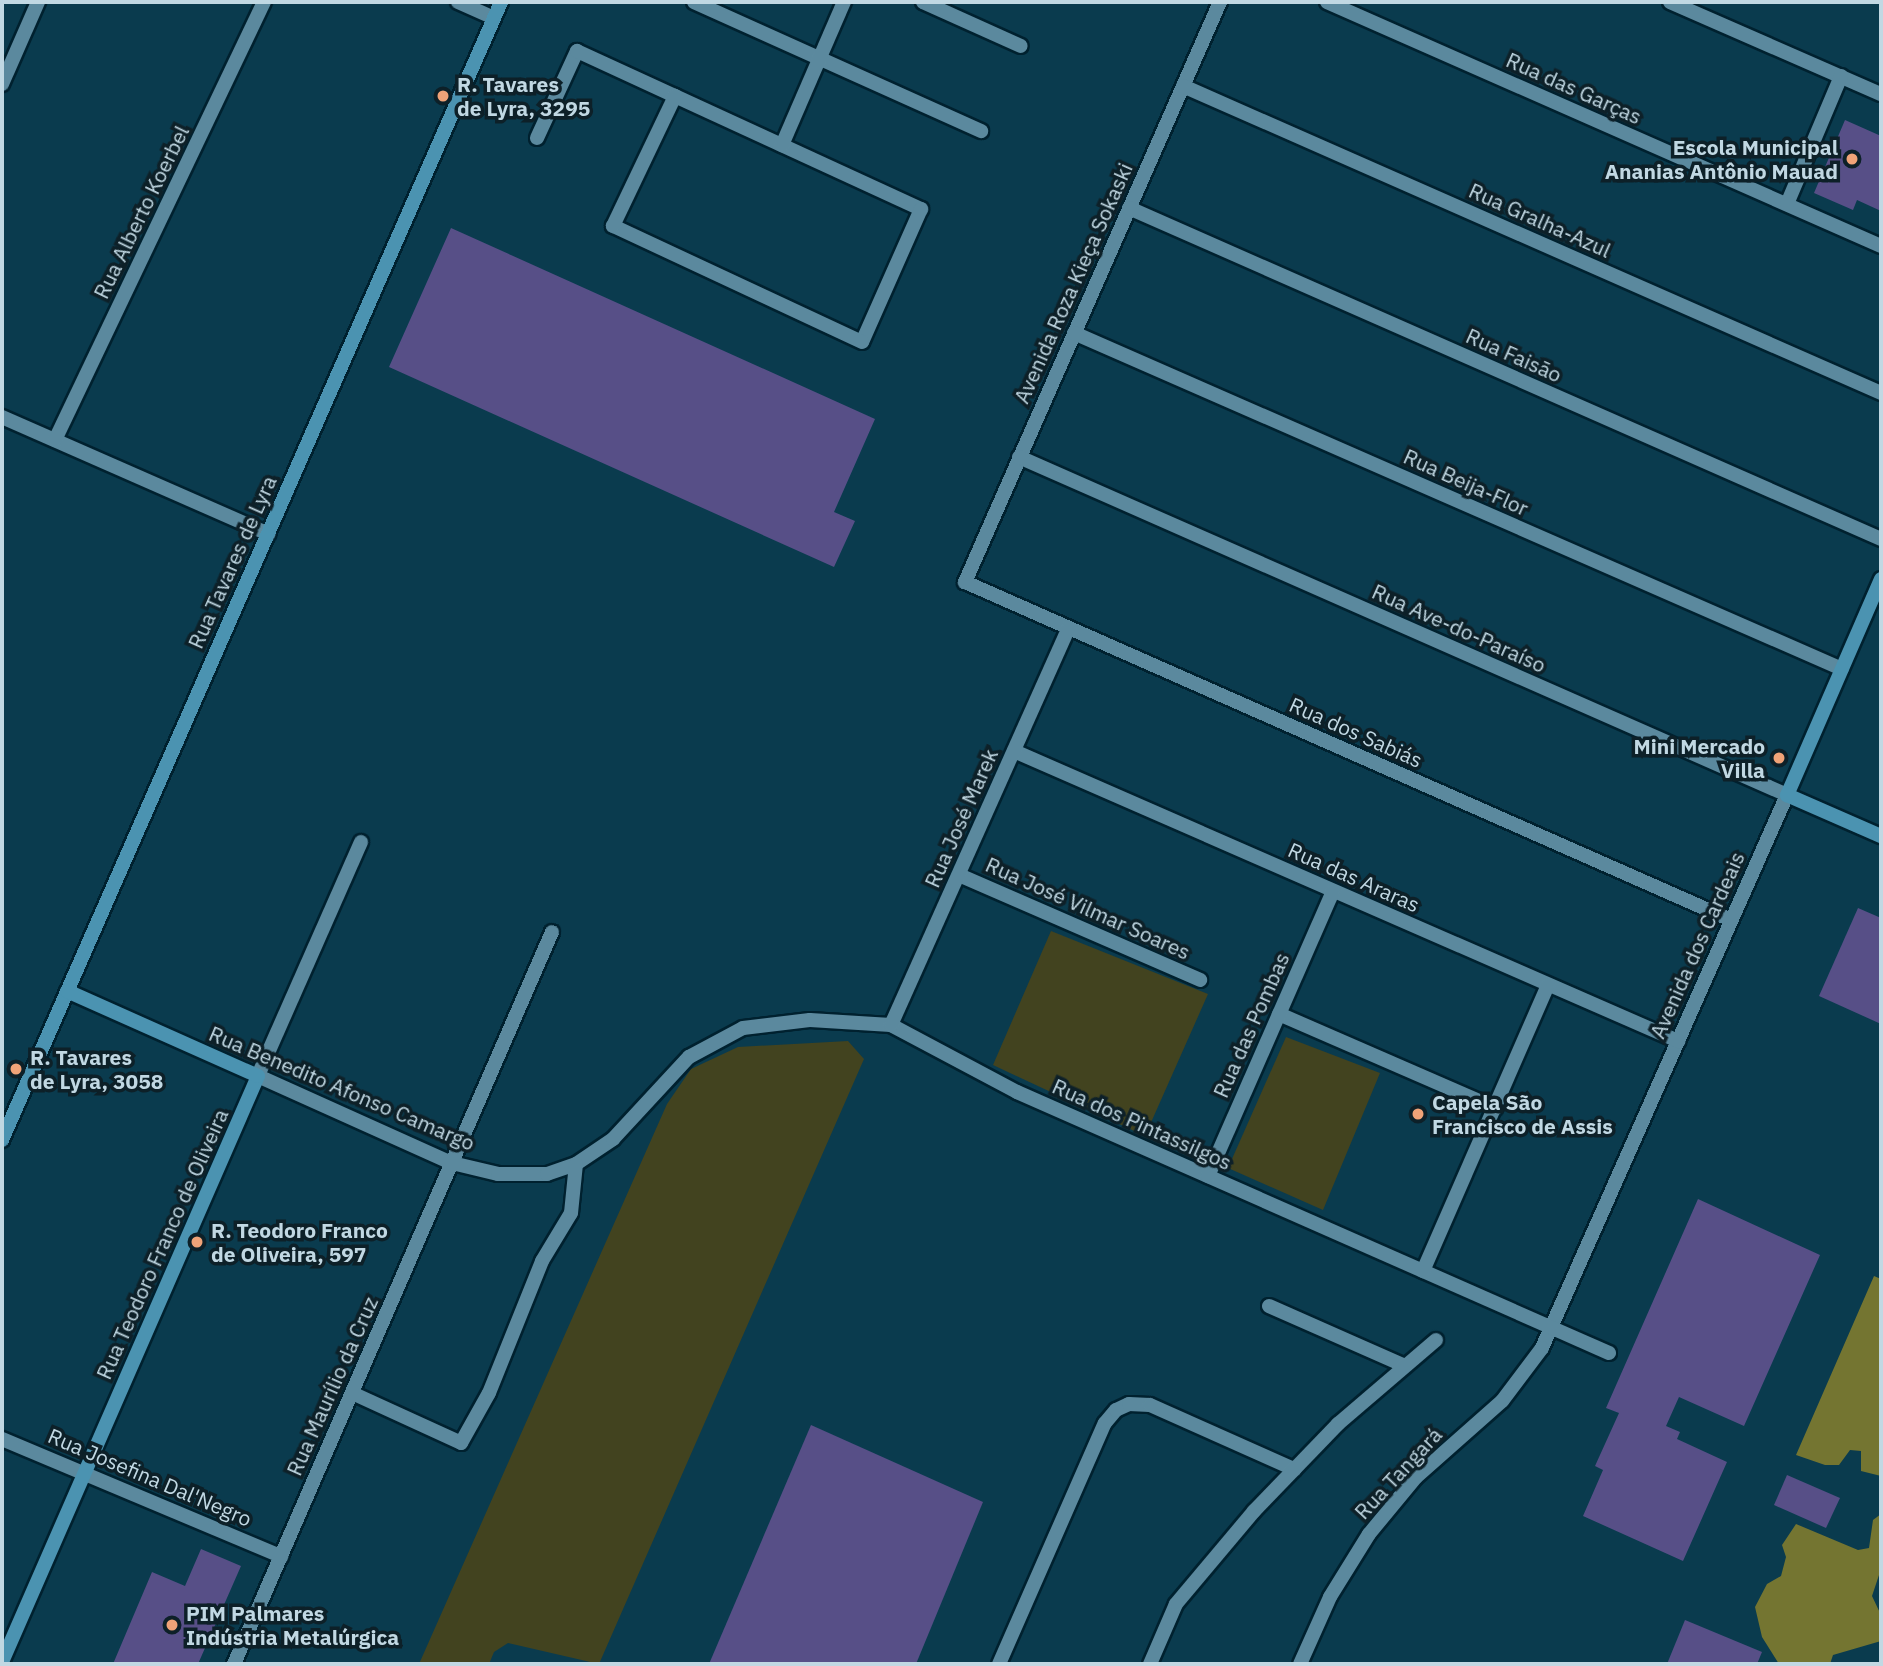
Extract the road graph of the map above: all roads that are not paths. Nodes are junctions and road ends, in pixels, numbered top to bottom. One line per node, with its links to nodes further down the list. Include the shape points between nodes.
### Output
1 (38, 2): 15 (street)
2 (264, 2): 28 (street, Rua Alberto Koerbel)
3 (457, 2): 11 (street)
4 (501, 2): 11 (main road, Rua Tavares de Lyra)
5 (694, 2): 13 (street)
6 (844, 2): 13 (street)
7 (923, 2): 12 (street)
8 (1220, 2): 16 (street, Avenida Roza Kieça Sokaski)
9 (1327, 2): 22 (street, Rua das Garças)
10 (1670, 2): 14 (street)
11 (494, 18): 30 (main road, Rua Tavares de Lyra)
12 (1021, 46)
13 (820, 58): 19 (street); 21 (street)
14 (1841, 76): 17 (street); 22 (street)
15 (2, 83)
16 (1183, 86): 23 (street, Avenida Roza Kieça Sokaski); 26 (street, Rua Gralha-Azul)
17 (1881, 94)
18 (675, 96): 20 (street, via 577,51); 21 (street); 21 (street, via 613,226 862,342 921,209)
19 (981, 131)
20 (537, 138)
21 (782, 145)
22 (1787, 204): 24 (street, Rua das Garças)
23 (1129, 208): 25 (street, Avenida Roza Kieça Sokaski); 31 (street, Rua Faisão)
24 (1881, 246)
25 (1074, 333): 29 (street, Avenida Roza Kieça Sokaski); 35 (street, Rua Beija-Flor)
26 (1881, 393)
27 (2, 417): 28 (street)
28 (55, 440): 30 (street)
29 (1019, 457): 33 (street, Avenida Roza Kieça Sokaski); 37 (street, Rua Ave-do-Paraíso)
30 (268, 534): 46 (main road, Rua Tavares de Lyra)
31 (1881, 540)
32 (1881, 579): 35 (main road, Avenida dos Cardeais)
33 (965, 582): 34 (street, Rua dos Sabiás)
34 (1069, 628): 36 (street, Rua José Marek); 42 (street, Rua dos Sabiás)
35 (1842, 669): 37 (main road, Avenida dos Cardeais)
36 (1014, 751): 40 (street, Rua José Marek); 41 (street, Rua das Araras)
37 (1787, 794): 38 (main road, Rua Ave-do-Paraíso); 42 (street, Avenida dos Cardeais)
38 (1881, 836)
39 (361, 842): 50 (street, Rua Teodoro Franco de Oliveira)
40 (959, 874): 44 (street, Rua José Vilmar Soares); 48 (street, Rua José Marek)
41 (1333, 891): 45 (street, Rua das Araras); 47 (street, Rua das Pombas)
42 (1731, 920): 49 (street, Avenida dos Cardeais)
43 (552, 932): 54 (street, Rua Maurílio da Cruz)
44 (1200, 980)
45 (1548, 985): 49 (street, Rua das Araras); 52 (street)
46 (67, 991): 50 (main road, Rua Benedito Afonso Camargo); 53 (main road, Rua Tavares de Lyra)
47 (1279, 1014): 52 (street); 56 (street, Rua das Pombas)
48 (891, 1025): 51 (street, Rua dos Pintassilgos, via 810,1020 743,1028 689,1057); 56 (street, Rua dos Pintassilgos, via 1017,1092)
49 (1678, 1041): 59 (street, Avenida dos Cardeais)
50 (258, 1076): 54 (street, Rua Benedito Afonso Camargo); 66 (main road, Rua Teodoro Franco de Oliveira)
51 (661, 1085): 55 (street, Rua Benedito Afonso Camargo, via 613,1139)
52 (1494, 1108): 57 (street)
53 (2, 1140)
54 (453, 1163): 55 (street, Rua Benedito Afonso Camargo, via 498,1174 548,1174); 63 (street, Rua Maurílio da Cruz)
55 (576, 1164): 63 (street, via 571,1213 542,1261 489,1393 461,1443)
56 (1208, 1176): 57 (street, Rua dos Pintassilgos)
57 (1423, 1271): 59 (street, Rua dos Pintassilgos)
58 (1269, 1306): 62 (street)
59 (1552, 1328): 61 (street, Rua dos Pintassilgos); 72 (street, Rua Tangará, via 1509,1393 1416,1477 1369,1534 1330,1597)
60 (1436, 1340): 62 (street)
61 (1609, 1353)
62 (1403, 1365): 65 (street)
63 (352, 1393): 67 (street, Rua Maurílio da Cruz)
64 (2, 1439): 66 (street, Rua Josefina Dal'Negro)
65 (1294, 1469): 70 (street, via 1150,1405 1129,1404 1116,1410 1105,1423); 71 (street, via 1176,1604)
66 (85, 1472): 67 (street, Rua Josefina Dal'Negro); 68 (main road, Rua Teodoro Franco de Oliveira)
67 (281, 1556): 69 (street, Rua Maurílio da Cruz)
68 (2, 1662)
69 (234, 1664)
70 (999, 1664)
71 (1150, 1664)
72 (1300, 1664)

